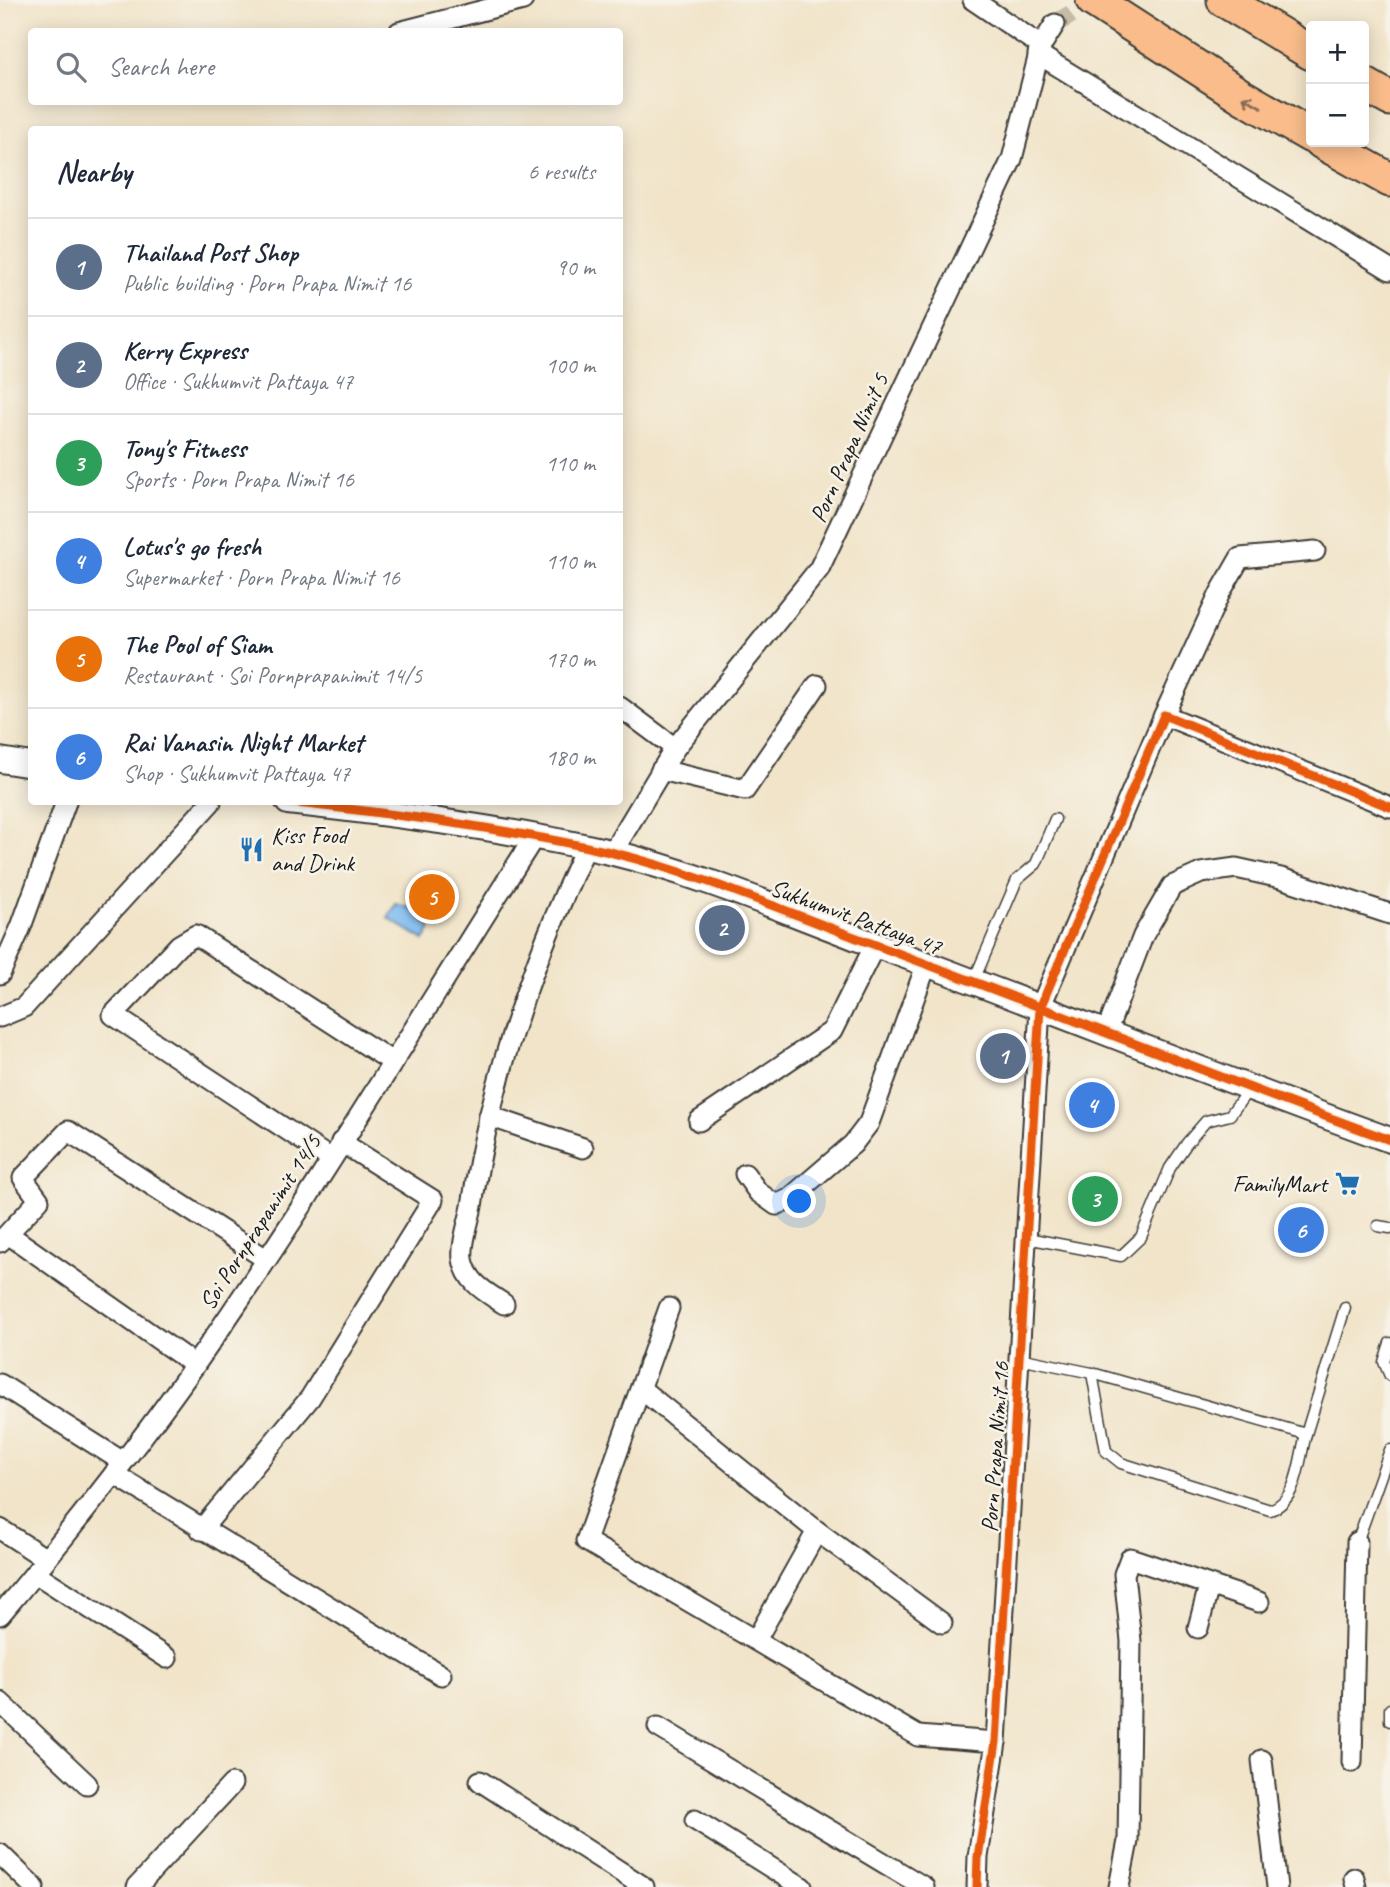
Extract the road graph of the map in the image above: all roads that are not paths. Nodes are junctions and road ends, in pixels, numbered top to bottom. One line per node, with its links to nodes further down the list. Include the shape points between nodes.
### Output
1 (523, 0): 5 (street)
2 (974, 0): 8 (street)
3 (1093, 0): 12 (highway, one-way to 3)
4 (1224, 0): 9 (highway)
5 (455, 9): 7 (street)
6 (1055, 24): 8 (street, Porn Prapa Nimit 5)
7 (410, 28)
8 (1040, 50): 15 (street); 20 (street, Porn Prapa Nimit 5, via 1013,159 897,399 836,538 819,569)
9 (1306, 50)
10 (1366, 84): 11 (highway)
11 (1390, 99)
12 (1306, 133)
13 (1331, 147): 14 (highway)
14 (1390, 180)
15 (1390, 270)
16 (1315, 551): 19 (street, Porn Prapa Nimit 16, via 1240,558)
17 (817, 685): 23 (street, via 745,790)
18 (623, 709): 20 (street)
19 (1164, 715): 28 (street); 38 (street, Porn Prapa Nimit 16)
20 (675, 748): 23 (street, Porn Prapa Nimit 5)
21 (0, 760): 22 (street)
22 (28, 764)
23 (661, 769): 32 (street, Porn Prapa Nimit 5)
24 (65, 805): 36 (street)
25 (208, 805): 39 (street, via 24,1007)
26 (344, 805): 27 (street, Sukhumvit Pattaya 47)
27 (381, 807): 30 (street, Sukhumvit Pattaya 47)
28 (1390, 807)
29 (1055, 819): 37 (lane, via 1036,864 1017,880)
30 (535, 836): 31 (street, Sukhumvit Pattaya 47); 41 (street, Soi Pornprapanimit 14/5)
31 (586, 848): 32 (street, Sukhumvit Pattaya 47); 43 (street, via 550,924)
32 (612, 853): 34 (street, Sukhumvit Pattaya 47)
33 (1390, 914): 40 (street, via 1247,870 1200,873 1172,886 1143,936)
34 (875, 945): 35 (street, Sukhumvit Pattaya 47); 44 (street, via 832,1031)
35 (927, 963): 37 (street, Sukhumvit Pattaya 47); 48 (street, via 881,1097 853,1144 776,1205 758,1192)
36 (0, 974)
37 (973, 981): 38 (street, Sukhumvit Pattaya 47)
38 (1040, 1008): 40 (street, Sukhumvit Pattaya 47); 52 (street, Porn Prapa Nimit 16)
39 (0, 1017)
40 (1106, 1032): 42 (street, Sukhumvit Pattaya 47)
41 (391, 1061): 47 (street, Soi Pornprapanimit 14/5); 47 (street, via 196,935 179,945 113,1015)
42 (1249, 1089): 45 (street, Sukhumvit Pattaya 47); 52 (lane, via 1230,1115 1206,1121 1187,1143 1130,1251 1121,1256)
43 (489, 1116): 46 (street); 54 (street, via 463,1258 474,1284)
44 (699, 1121)
45 (1390, 1140)
46 (583, 1148)
47 (336, 1150): 53 (street, Soi Pornprapanimit 14/5); 68 (street, via 433,1200 310,1398)
48 (745, 1174)
49 (1378, 1226): 50 (lane)
50 (1390, 1228)
51 (4, 1238): 53 (street, via 39,1200 23,1178 68,1132); 59 (street)
52 (1027, 1238): 58 (street, Porn Prapa Nimit 16)
53 (266, 1259): 59 (street, Soi Pornprapanimit 14/5)
54 (504, 1304)
55 (669, 1308): 63 (street)
56 (1345, 1308): 64 (lane)
57 (1390, 1343): 61 (lane, via 1384,1362)
58 (1019, 1358): 60 (lane); 84 (street, Porn Prapa Nimit 16)
59 (195, 1365): 66 (street, Soi Pornprapanimit 14/5)
60 (1092, 1373): 64 (lane); 64 (lane, via 1106,1451 1121,1463 1270,1510 1282,1507 1291,1494)
61 (1390, 1376)
62 (0, 1384): 66 (street)
63 (640, 1389): 69 (street); 77 (street, via 586,1541)
64 (1306, 1434)
65 (1390, 1451): 70 (lane)
66 (118, 1468): 68 (street); 71 (street, Soi Pornprapanimit 14/5)
67 (0, 1529): 71 (street)
68 (201, 1530): 79 (street)
69 (817, 1531): 75 (street); 77 (street)
70 (1357, 1542): 86 (street)
71 (41, 1566): 74 (street, Soi Pornprapanimit 14/5); 78 (street)
72 (1209, 1586): 73 (street); 76 (street); 98 (street, via 1130,1558 1124,1574 1131,1641 1128,1827)
73 (1259, 1602)
74 (0, 1615)
75 (942, 1623)
76 (1198, 1628)
77 (756, 1640): 84 (street, via 918,1736)
78 (167, 1658)
79 (441, 1675)
80 (0, 1702): 88 (street)
81 (1390, 1709): 82 (lane)
82 (1390, 1721)
83 (658, 1727): 96 (street)
84 (996, 1742): 97 (street, Porn Prapa Nimit 16)
85 (1262, 1760): 99 (street)
86 (1352, 1762)
87 (480, 1782): 94 (street)
88 (87, 1784)
89 (232, 1784): 93 (street)
90 (695, 1820): 95 (street)
91 (0, 1854): 92 (street)
92 (34, 1887)
93 (137, 1887)
94 (644, 1887)
95 (802, 1887)
96 (924, 1887)
97 (977, 1887)
98 (1119, 1887)
99 (1277, 1887)

